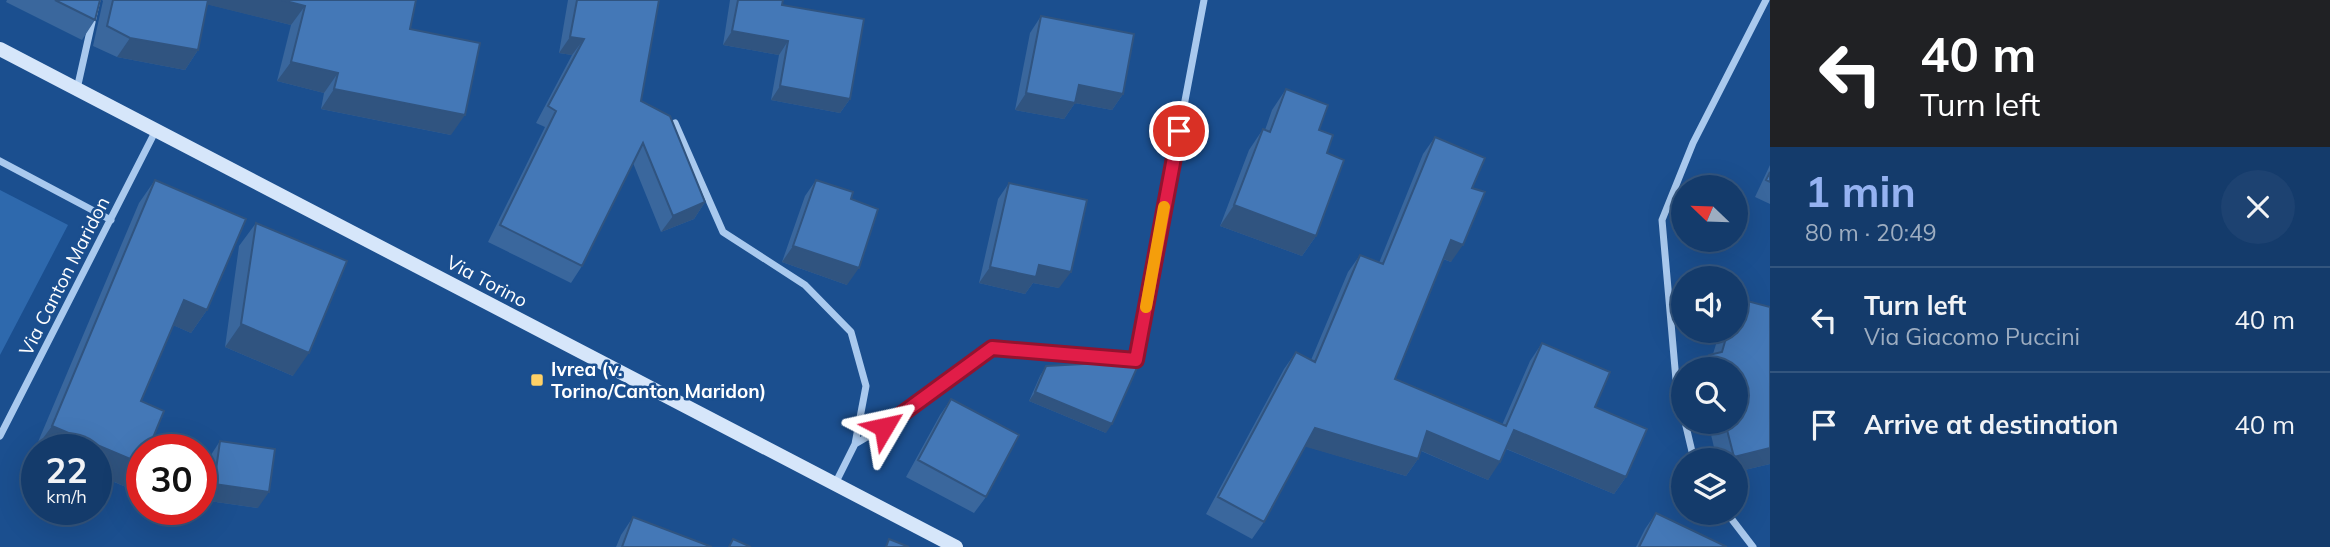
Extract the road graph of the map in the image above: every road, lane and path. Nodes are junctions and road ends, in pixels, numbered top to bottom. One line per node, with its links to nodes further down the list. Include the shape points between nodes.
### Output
1 (97, 0): 5 (street)
2 (1204, 0): 12 (street, via 1136,360 992,348)
3 (1766, 0): 10 (street, via 1693,143 1662,220)
4 (0, 49): 5 (street, Via Torino)
5 (77, 89): 7 (street, Via Torino)
6 (675, 124): 12 (street, via 723,232 805,285 851,332 866,386)
7 (156, 130): 9 (street, Via Canton Maridon); 13 (street, Via Torino)
8 (0, 161): 9 (street)
9 (111, 220): 11 (street, Via Canton Maridon)
10 (1674, 357)
11 (0, 436)
12 (855, 444): 13 (street)
13 (835, 484): 15 (street, Via Torino)
14 (1736, 525): 16 (street)
15 (956, 547)
16 (1753, 547)

